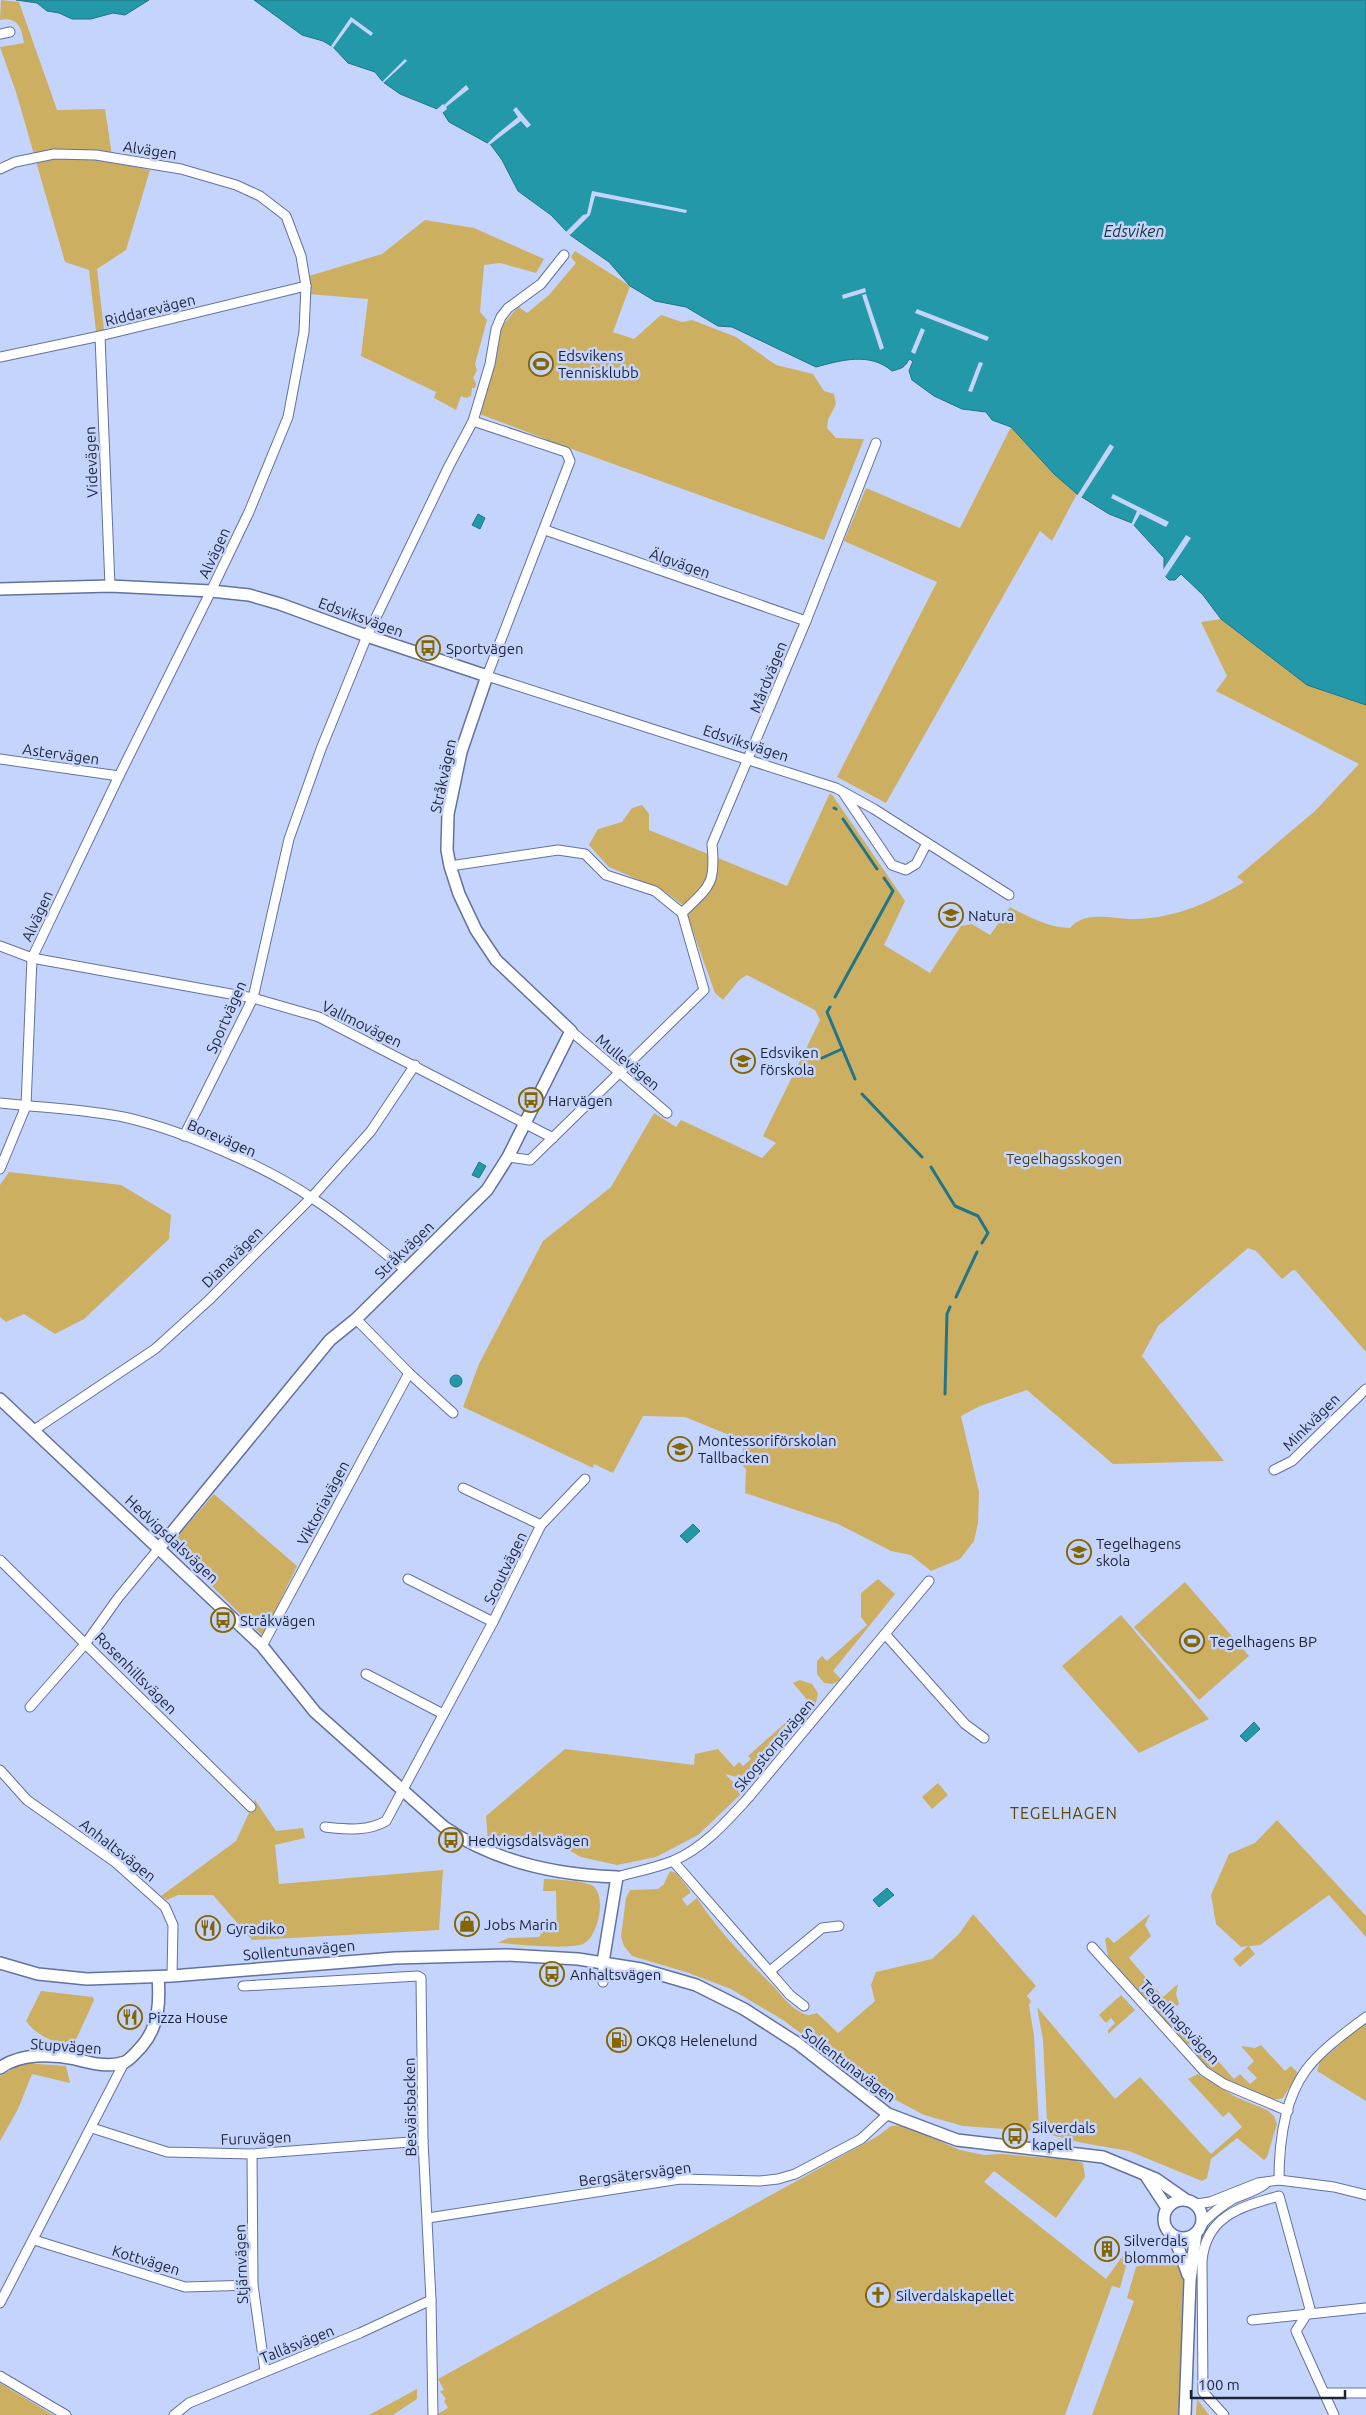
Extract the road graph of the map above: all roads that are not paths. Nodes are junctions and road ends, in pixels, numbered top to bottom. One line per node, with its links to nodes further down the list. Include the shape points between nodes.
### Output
1 (10, 32): 2 (street)
2 (0, 34)
3 (0, 169): 5 (street, Alvägen, via 15,162 54,154 96,155 181,169 236,185 260,196 286,216 302,256)
4 (564, 255): 8 (street, Sportvägen, via 540,284 501,317)
5 (306, 286): 6 (street, Riddarevägen); 13 (street, Alvägen, via 304,332 288,417 249,512)
6 (100, 336): 7 (street, Riddarevägen); 11 (street, Videvägen)
7 (0, 357)
8 (473, 421): 10 (street, Stråkvägen, via 566,452 570,461); 15 (street, Sportvägen)
9 (876, 444): 14 (street, Mårdvägen)
10 (545, 530): 14 (street, Älgvägen); 16 (street, Stråkvägen)
11 (110, 586): 12 (street, Edsviksvägen); 13 (street, Edsviksvägen)
12 (0, 589)
13 (211, 591): 15 (street, Edsviksvägen, via 249,595); 19 (street, Alvägen)
14 (806, 621): 18 (street, Mårdvägen)
15 (367, 636): 16 (street, Edsviksvägen); 27 (street, Sportvägen, via 320,749 289,839)
16 (487, 676): 18 (street, Edsviksvägen); 22 (street, Stråkvägen, via 461,752 448,814)
17 (0, 759): 19 (street, Astervägen)
18 (749, 760): 20 (street, Edsviksvägen); 24 (street, Mårdvägen, via 712,844 715,869 712,879)
19 (119, 776): 26 (street, Alvägen)
20 (843, 792): 21 (street, Edsviksvägen); 21 (street, via 892,865 906,870 916,864)
21 (927, 843): 23 (street, Edsviksvägen)
22 (450, 866): 24 (street, via 558,850 585,854 606,875 655,891); 28 (street, Stråkvägen, via 458,894 496,960)
23 (1009, 896)
24 (682, 913): 30 (street, via 704,990)
25 (0, 946): 26 (street, Vallmovägen)
26 (32, 958): 27 (street, Vallmovägen); 32 (street, Alvägen)
27 (253, 998): 29 (street, Vallmovägen, via 319,1016); 35 (street, Sportvägen)
28 (571, 1031): 30 (street, Mullevägen); 34 (street, Stråkvägen)
29 (415, 1066): 34 (street, Vallmovägen); 39 (street, Dianavägen, via 371,1131)
30 (620, 1073): 33 (street, Mullevägen); 36 (street)
31 (0, 1103): 32 (street, Borevägen)
32 (26, 1106): 35 (street, Borevägen, via 128,1118); 38 (street, Alvägen)
33 (668, 1113)
34 (524, 1125): 36 (street, Vallmovägen); 37 (street, Stråkvägen)
35 (184, 1136): 39 (street, Borevägen, via 246,1162)
36 (553, 1138): 37 (street, via 530,1160)
37 (508, 1157): 40 (street, Stråkvägen, via 488,1190)
38 (0, 1169)
39 (312, 1197): 40 (street, Borevägen); 46 (street, Dianavägen, via 155,1349)
40 (406, 1270): 41 (street, Stråkvägen)
41 (356, 1320): 42 (street); 51 (street, Stråkvägen, via 330,1340)
42 (409, 1374): 45 (street); 58 (street, Viktoriavägen)
43 (1366, 1389): 47 (street, Minkvägen, via 1292,1460)
44 (0, 1399): 46 (street, Hedvigsdalsvägen)
45 (453, 1413)
46 (34, 1430): 51 (street, Hedvigsdalsvägen)
47 (1274, 1470)
48 (584, 1479): 50 (street, Scoutvägen)
49 (463, 1488): 50 (street, Scoutvägen)
50 (541, 1525): 55 (street, Scoutvägen)
51 (160, 1547): 57 (street, Stråkvägen); 58 (street, Hedvigsdalsvägen)
52 (0, 1560): 57 (street, Rosenhillsvägen)
53 (408, 1579): 55 (street, Scoutvägen)
54 (929, 1581): 56 (street, Skogstorpsvägen)
55 (493, 1622): 61 (street, Scoutvägen)
56 (885, 1634): 62 (street, via 965,1724); 67 (street, Skogstorpsvägen, via 719,1830)
57 (86, 1643): 60 (street, Stråkvägen); 65 (street, Rosenhillsvägen)
58 (262, 1646): 64 (street, Hedvigsdalsvägen, via 315,1712)
59 (366, 1674): 61 (street)
60 (30, 1707)
61 (443, 1714): 64 (street, Scoutvägen)
62 (984, 1738)
63 (0, 1770): 74 (street, Anhaltsvägen, via 27,1800 115,1862 165,1907 173,1925)
64 (402, 1791): 66 (street, via 386,1821 376,1826 351,1829); 68 (street, Hedvigsdalsvägen, via 466,1843 491,1854 544,1869)
65 (250, 1807)
66 (325, 1827)
67 (674, 1861): 68 (street, Skogstorpsvägen); 73 (street)
68 (617, 1877): 71 (street)
69 (838, 1926): 73 (street, via 822,1928)
70 (1092, 1947): 82 (street, Tegelhagsvägen, via 1204,2071 1224,2084)
71 (603, 1962): 74 (street, Sollentunavägen, via 506,1955 395,1958); 76 (street); 83 (street, Sollentunavägen, via 683,1981 744,2009 797,2043)
72 (0, 1963): 75 (street, Sollentunavägen, via 38,1974 87,1979)
73 (770, 1970): 78 (street, via 790,1995)
74 (172, 1976): 75 (street, Sollentunavägen)
75 (158, 1977): 80 (street, via 158,2016 148,2040)
76 (603, 1982)
77 (243, 1986): 85 (street, Besvärsbacken, via 421,1978)
78 (804, 2006)
79 (1366, 2017): 82 (street, via 1332,2043 1306,2070)
80 (125, 2061): 81 (street, Stupvägen, via 107,2064 39,2057 7,2062); 84 (street)
81 (0, 2068)
82 (1288, 2111): 88 (street)
83 (888, 2114): 87 (street, Sollentunavägen, via 957,2140 1103,2158); 93 (street, Bergsätersvägen, via 861,2139 795,2174 778,2179 680,2179)
84 (92, 2128): 86 (street, Furuvägen, via 166,2152); 96 (street)
85 (423, 2141): 86 (street, Furuvägen); 93 (street, Besvärsbacken)
86 (252, 2154): 98 (street, Stjärnvägen)
87 (1144, 2175): 91 (street, Sollentunavägen, via 1156,2179); 92 (street, Sollentunavägen)
88 (1279, 2180): 89 (street); 90 (street)
89 (1266, 2184): 91 (street, via 1258,2183 1210,2202); 94 (street, via 1226,2204)
90 (1366, 2195)
91 (1191, 2202): 92 (street, via 1173,2203); 94 (street, via 1203,2219)
92 (1167, 2208): 95 (street, via 1165,2226)
93 (428, 2218): 99 (street, Besvärsbacken)
94 (1199, 2229): 95 (street, via 1186,2238); 97 (street)
95 (1174, 2236): 97 (street)
96 (34, 2240): 98 (street, Kottvägen, via 185,2286); 100 (street)
97 (1190, 2281): 111 (street)
98 (253, 2284): 104 (street, Stjärnvägen)
99 (431, 2300): 104 (street, Tallåsvägen); 110 (street, Besvärsbacken)
100 (0, 2303)
101 (1366, 2308): 102 (street)
102 (1308, 2315): 103 (street); 106 (street, via 1296,2331); 112 (street, via 1310,2309 1279,2196 1226,2216 1204,2243 1202,2262 1203,2392)
103 (1252, 2320)
104 (265, 2371): 109 (street, Tallåsvägen, via 189,2403)
105 (0, 2376): 108 (street)
106 (1324, 2393): 107 (street); 113 (street)
107 (1366, 2394)
108 (66, 2415)
109 (174, 2415)
110 (433, 2415)
111 (1186, 2415)
112 (1224, 2415)
113 (1334, 2415)

